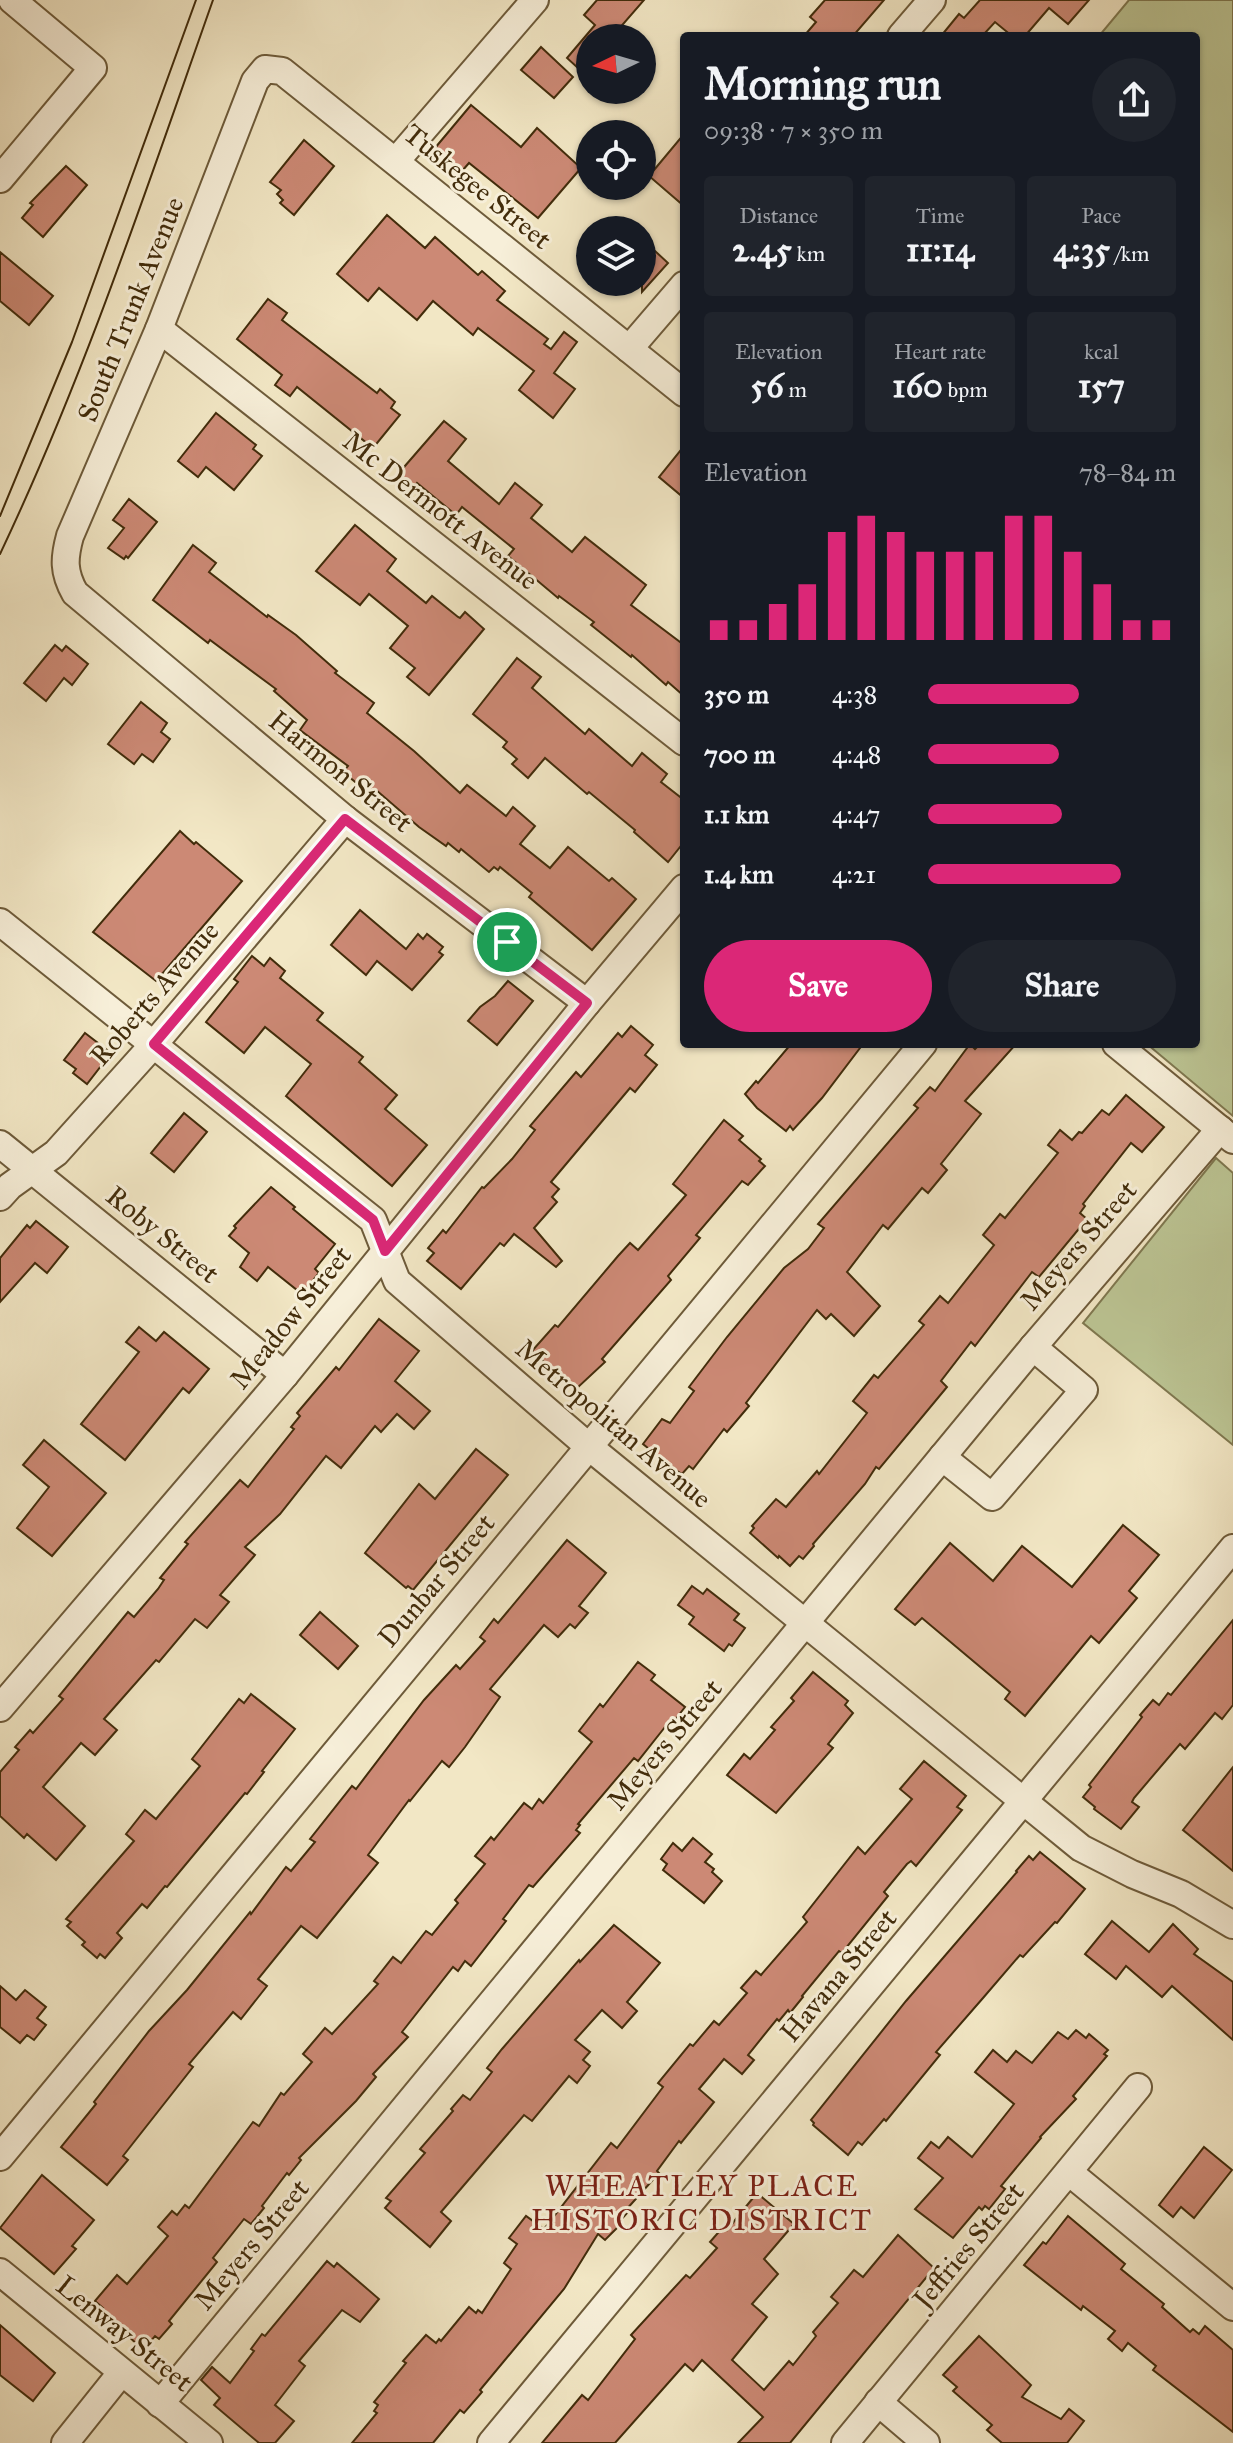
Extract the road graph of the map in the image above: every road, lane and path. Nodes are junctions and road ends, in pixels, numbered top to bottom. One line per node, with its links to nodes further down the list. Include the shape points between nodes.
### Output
1 (12, 0): 7 (street, via 93,68)
2 (535, 0): 6 (street)
3 (932, 0): 4 (street)
4 (904, 32)
5 (265, 69): 6 (street, Tuskegee Street, via 282,71); 9 (street, South Trunk Avenue, via 255,81)
6 (396, 161): 10 (street, Tuskegee Street)
7 (0, 179)
8 (680, 290): 10 (street)
9 (159, 329): 12 (street, South Trunk Avenue, via 70,536); 13 (street, Mc Dermott Avenue)
10 (629, 349): 11 (street, Tuskegee Street)
11 (680, 390)
12 (66, 577): 14 (street, Harmon Street, via 75,593)
13 (680, 739)
14 (345, 819): 17 (street, Harmon Street); 18 (street, Roberts Avenue)
15 (680, 893): 17 (street, Meadow Street)
16 (0, 922): 18 (street, Metropolitan Avenue)
17 (587, 1003): 25 (street, Meadow Street)
18 (154, 1044): 23 (street, Roberts Avenue, via 56,1153); 25 (street, Metropolitan Avenue, via 373,1220)
19 (920, 1048): 28 (street, Dunbar Street)
20 (1121, 1048): 21 (street)
21 (1227, 1134): 26 (street, Meyers Street)
22 (0, 1144): 23 (street, Roby Street)
23 (32, 1171): 24 (street, Roberts Avenue); 27 (street, Roby Street)
24 (0, 1197)
25 (385, 1251): 27 (street, Meadow Street); 28 (street, Metropolitan Avenue, via 397,1281)
26 (1033, 1347): 29 (street, Meyers Street); 29 (street, via 1084,1390 992,1497)
27 (285, 1375): 32 (street, Meadow Street)
28 (588, 1446): 31 (street, Metropolitan Avenue); 36 (street, Dunbar Street)
29 (942, 1457): 31 (street, Meyers Street)
30 (1233, 1548): 33 (street, Havana Street)
31 (806, 1622): 33 (street, Metropolitan Avenue); 42 (street, Meyers Street)
32 (3, 1698)
33 (1025, 1801): 34 (street, Metropolitan Avenue, via 1081,1848 1181,1894); 45 (street, Havana Street)
34 (1233, 1925)
35 (1138, 2087): 37 (street, Jeffries Street)
36 (0, 2157)
37 (1070, 2173): 39 (street); 41 (street, Jeffries Street)
38 (0, 2272): 40 (street, Lenway Street)
39 (1233, 2307)
40 (121, 2373): 42 (street, Lenway Street); 43 (street)
41 (878, 2402): 46 (street, Jeffries Street); 47 (street)
42 (160, 2404): 44 (street, Lenway Street)
43 (65, 2443)
44 (209, 2443)
45 (491, 2443)
46 (845, 2443)
47 (926, 2443)

